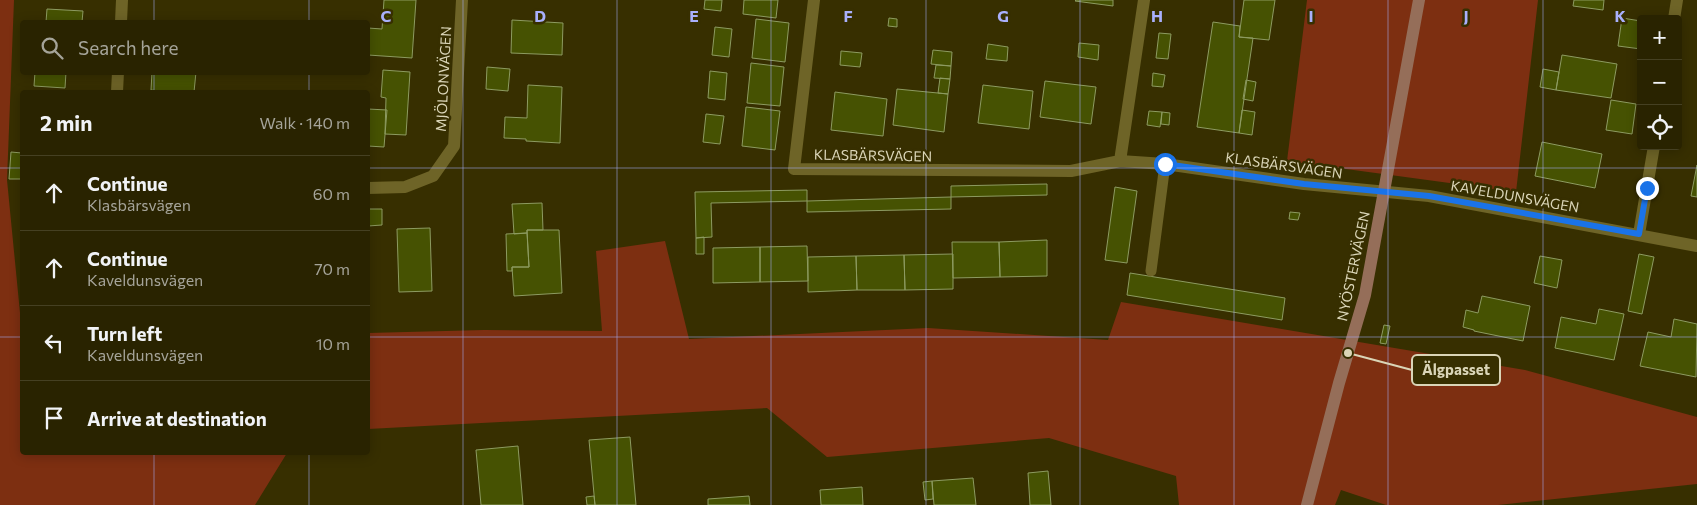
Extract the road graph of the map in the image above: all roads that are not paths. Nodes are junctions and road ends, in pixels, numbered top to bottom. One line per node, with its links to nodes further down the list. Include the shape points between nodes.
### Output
1 (122, 0): 8 (street)
2 (462, 0): 14 (street, MJÖLONVÄGEN, via 454,146 433,176 405,187)
3 (814, 0): 12 (street, KLASBÄRSVÄGEN, via 794,169 1071,171)
4 (1144, 0): 12 (street)
5 (1419, 0): 15 (street, NYÖSTERVÄGEN)
6 (1677, 0): 7 (street)
7 (1675, 15)
8 (121, 20)
9 (118, 75): 10 (street)
10 (117, 90)
11 (1653, 150): 16 (street)
12 (1120, 161): 13 (street, KLASBÄRSVÄGEN)
13 (1165, 164): 15 (street, KLASBÄRSVÄGEN); 18 (lane)
14 (370, 188)
15 (1384, 193): 16 (street, KAVELDUNSVÄGEN, via 1429,196); 19 (street, NYÖSTERVÄGEN, via 1365,295)
16 (1639, 234): 17 (street, KAVELDUNSVÄGEN)
17 (1697, 246)
18 (1150, 271)
19 (1307, 505)

